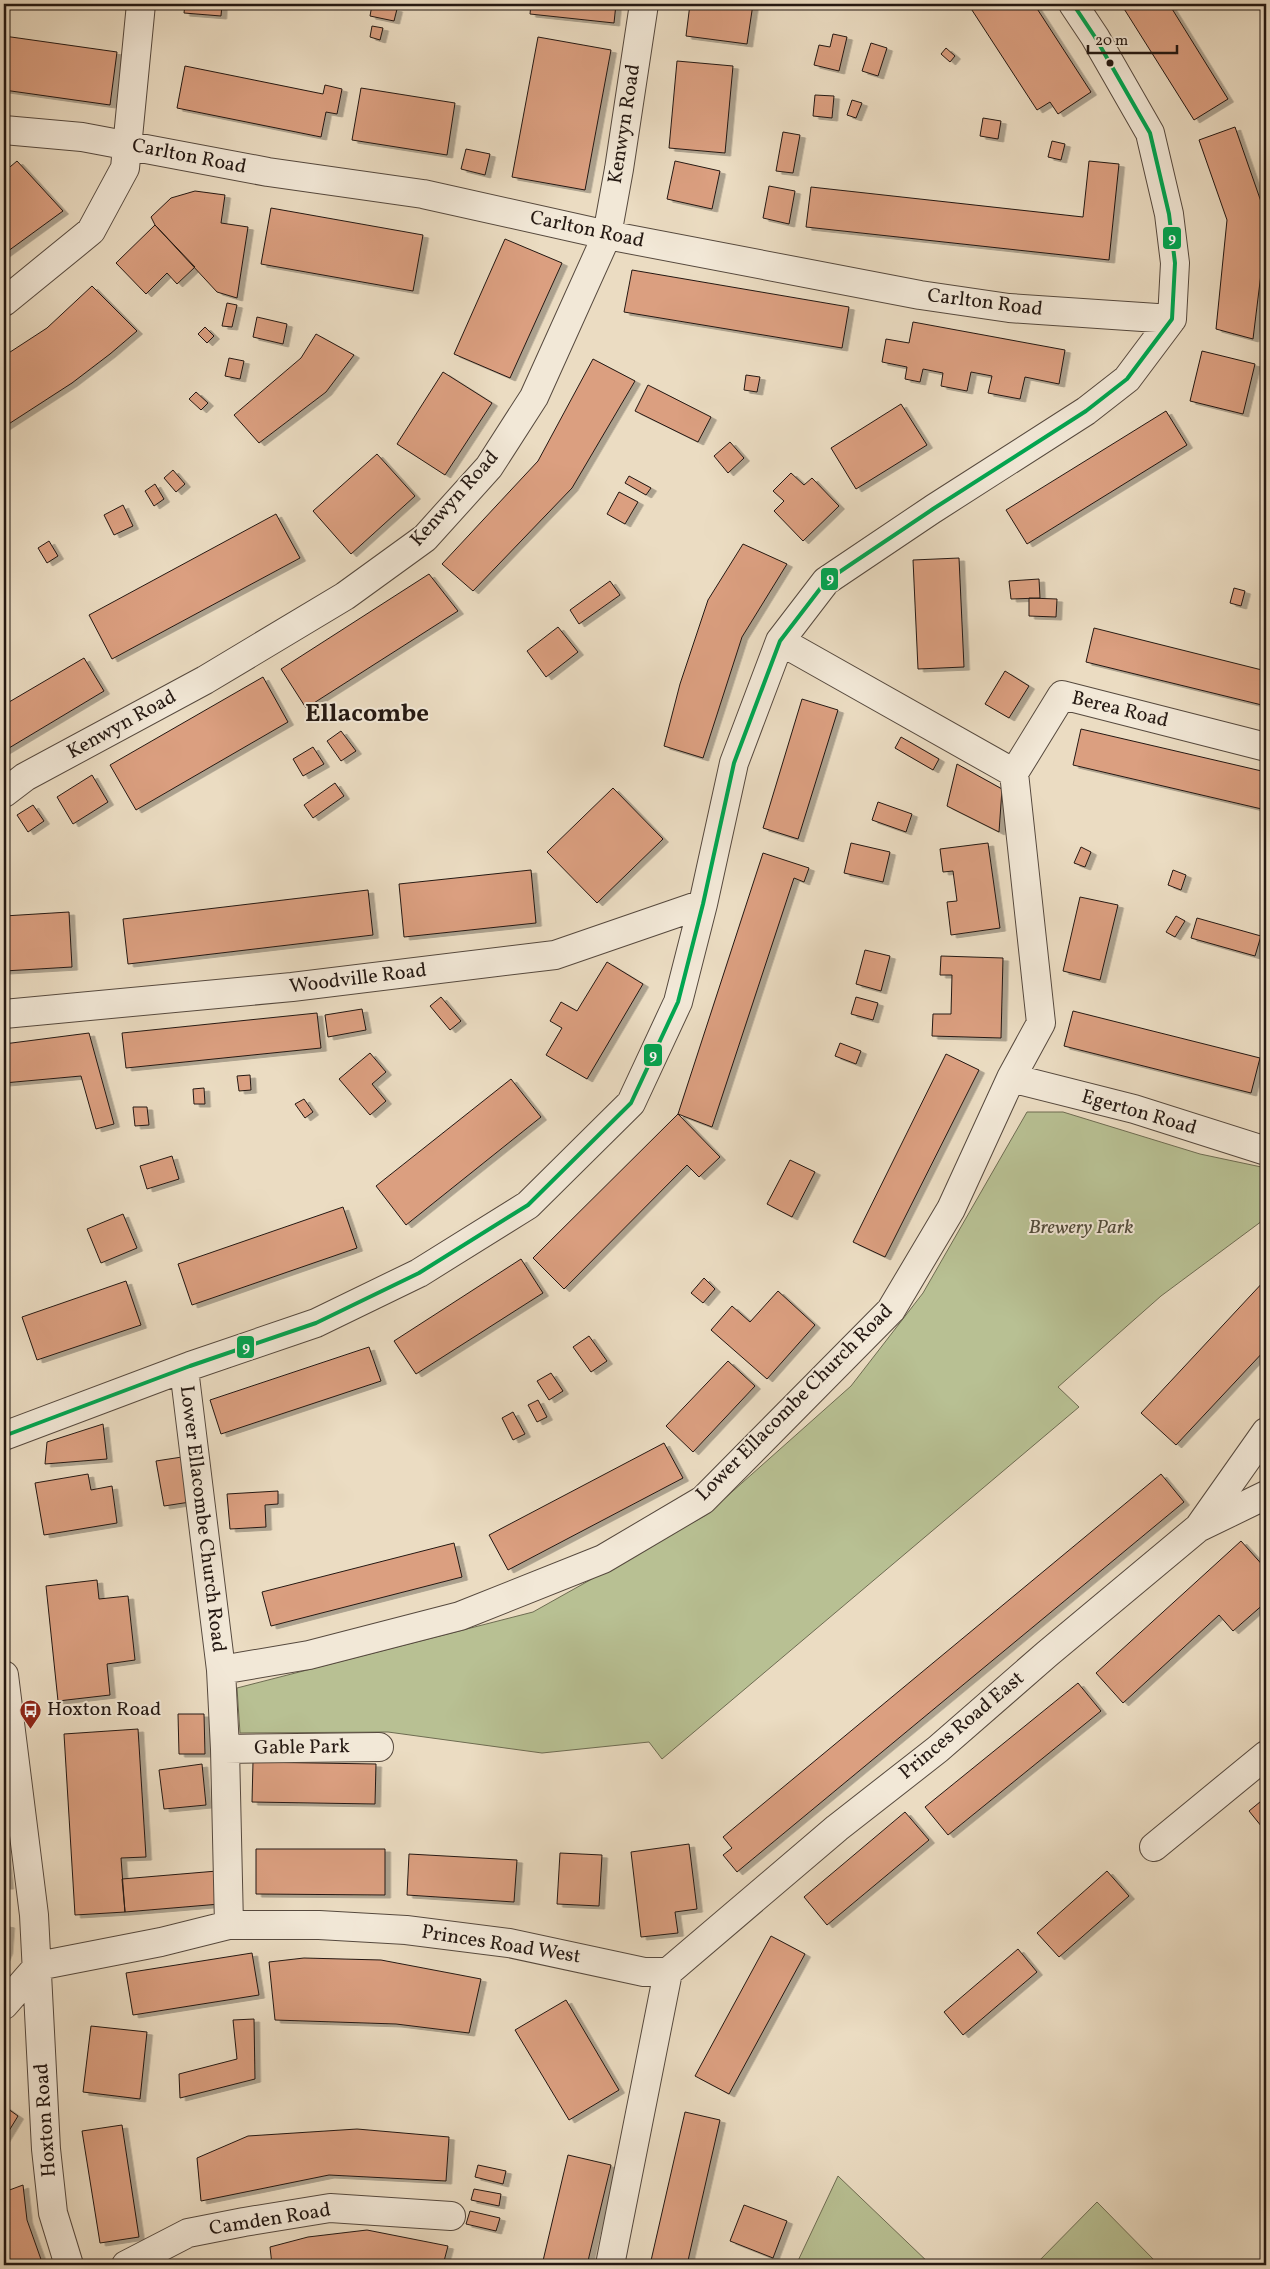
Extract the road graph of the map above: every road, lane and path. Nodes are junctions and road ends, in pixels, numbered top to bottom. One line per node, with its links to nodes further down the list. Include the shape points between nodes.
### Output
1 (141, 4): 5 (street)
2 (644, 4): 6 (street, Kenwyn Road)
3 (1073, 4): 8 (street, via 1150,133 1169,214 1175,263)
4 (4, 130): 5 (street, Carlton Road, via 82,137)
5 (128, 146): 6 (street, Carlton Road, via 268,172 423,194); 7 (street, via 125,168 91,231)
6 (607, 235): 8 (street, Carlton Road, via 920,295 1009,308); 12 (street, Kenwyn Road, via 534,397 489,467 425,538 345,596 205,680 25,777)
7 (4, 302)
8 (1172, 319): 9 (street, via 1127,379 1086,411 826,581)
9 (780, 641): 11 (street); 13 (street, via 734,763)
10 (1266, 747): 11 (street, Berea Road, via 1062,695)
11 (1014, 773): 15 (street, Lower Ellacombe Church Road, via 1041,1023)
12 (4, 793)
13 (703, 904): 14 (street, Woodville Road, via 555,955 292,987); 17 (street, via 678,1002 631,1103 528,1205 419,1274 316,1323)
14 (4, 1014)
15 (1011, 1078): 16 (street, Egerton Road, via 1134,1109); 22 (street, Lower Ellacombe Church Road, via 951,1209 891,1310 703,1500 603,1559 460,1616 309,1654)
16 (1266, 1151)
17 (184, 1368): 19 (street); 22 (street, Lower Ellacombe Church Road)
18 (1266, 1432): 21 (street)
19 (4, 1436)
20 (1266, 1495): 21 (street, Princes Road East)
21 (1198, 1528): 30 (street, Princes Road East)
22 (221, 1670): 25 (street, Lower Ellacombe Church Road)
23 (4, 1675): 29 (street, Hoxton Road)
24 (379, 1747): 25 (street, Gable Park)
25 (225, 1749): 28 (street, Lower Ellacombe Church Road)
26 (1266, 1755): 27 (street)
27 (1154, 1847)
28 (229, 1925): 29 (street, Princes Road West); 30 (street, Princes Road West, via 318,1925 406,1930 509,1943 644,1972)
29 (38, 1966): 31 (street); 33 (street, Hoxton Road, via 46,2149 53,2213)
30 (668, 1972): 35 (street)
31 (4, 2005)
32 (451, 2216): 34 (street, Camden Road, via 330,2208 188,2233)
33 (69, 2265)
34 (126, 2265)
35 (610, 2265)

